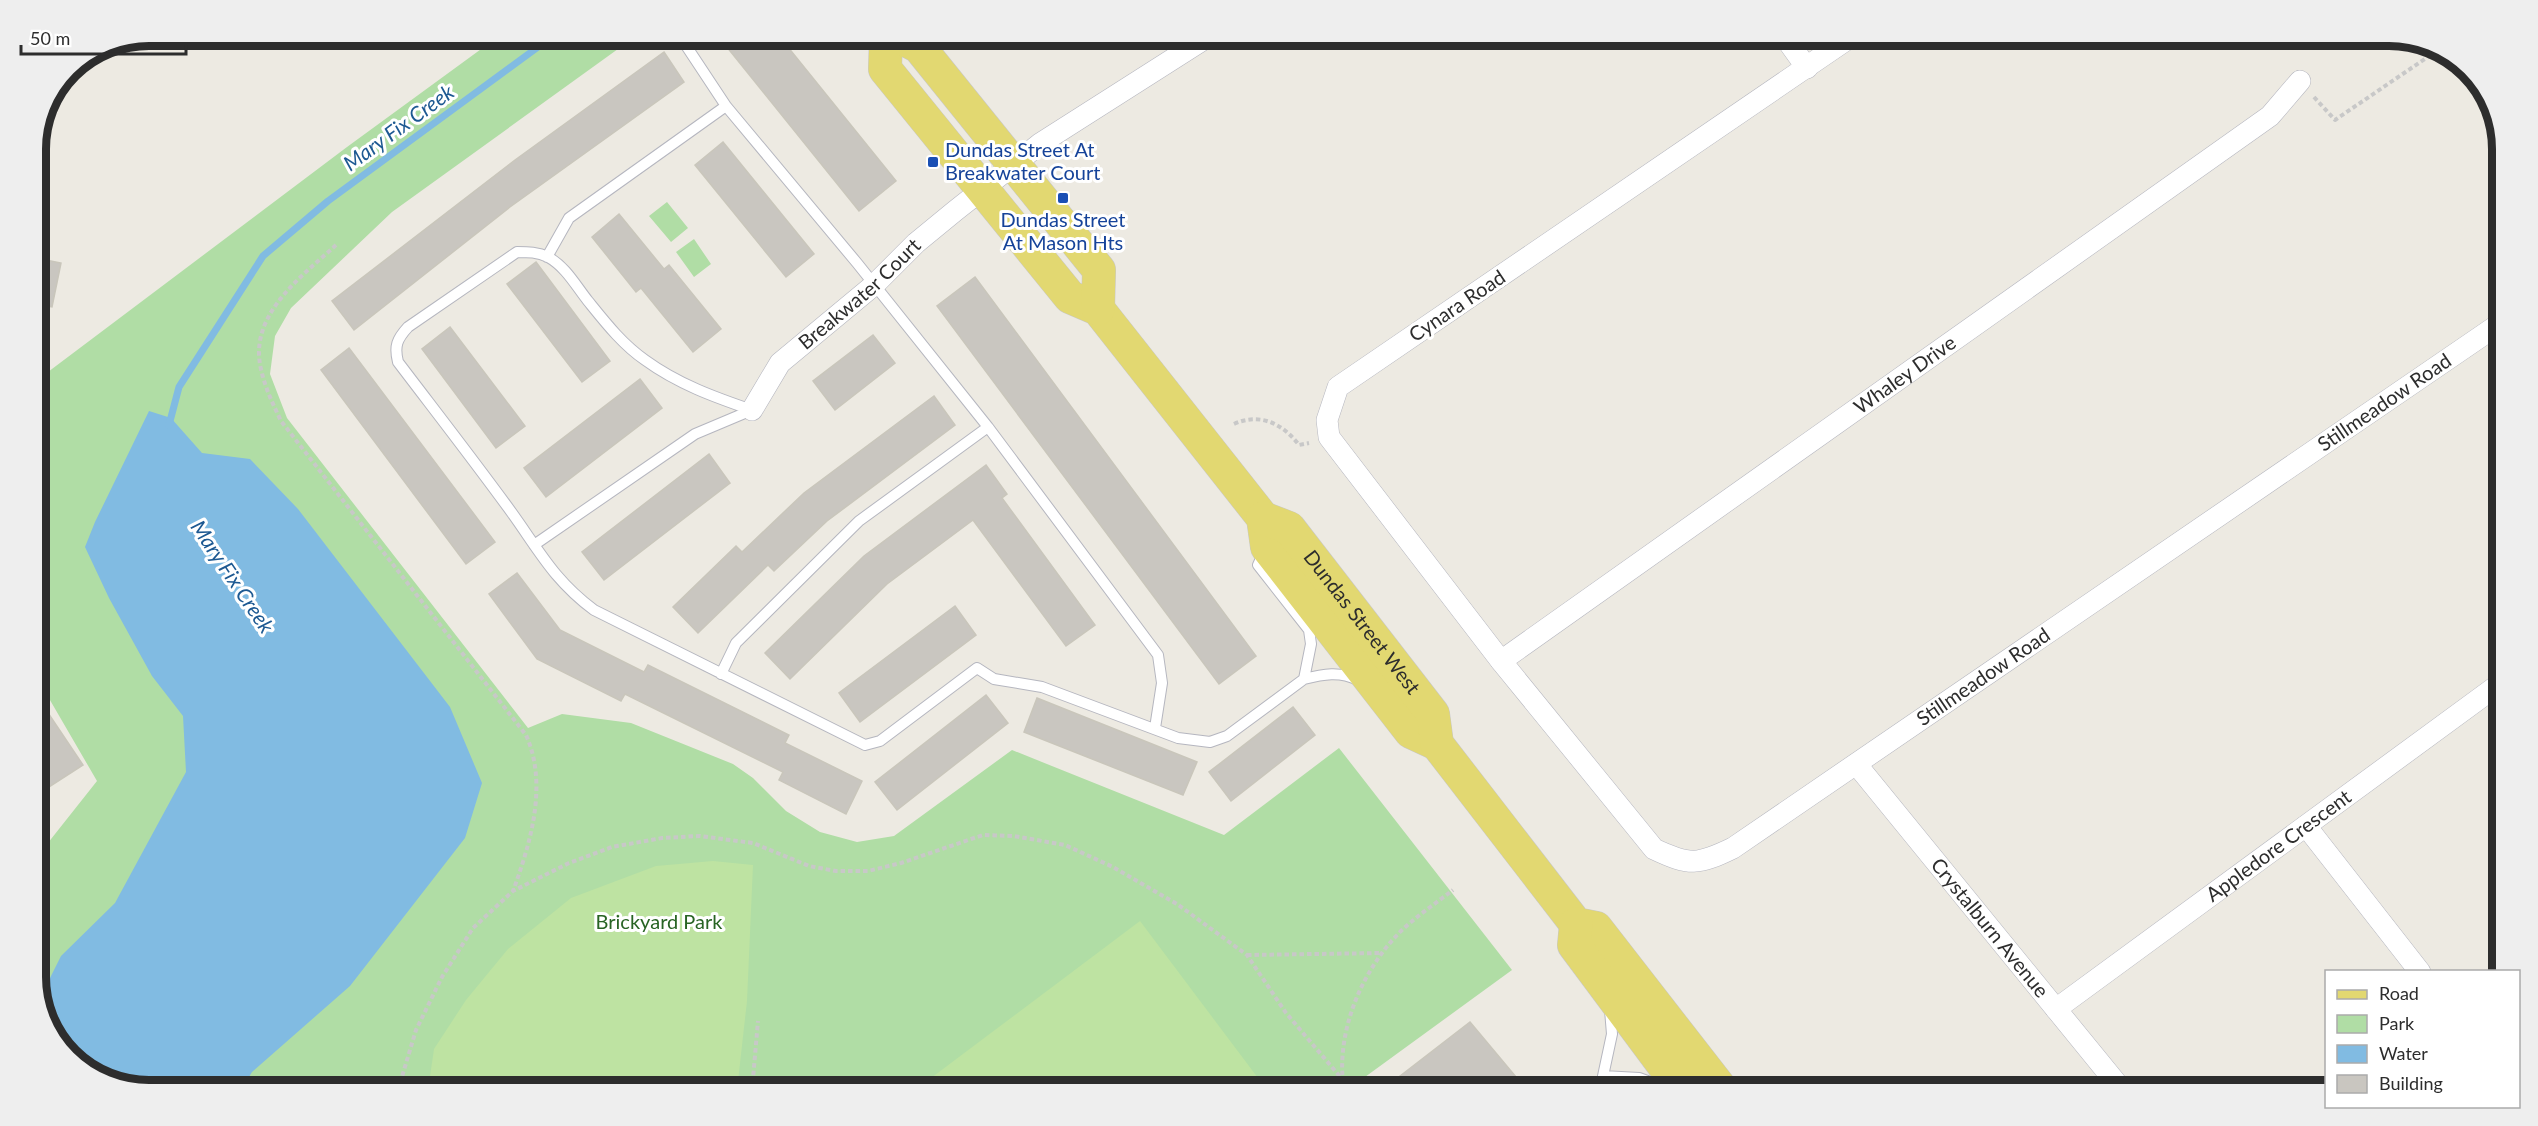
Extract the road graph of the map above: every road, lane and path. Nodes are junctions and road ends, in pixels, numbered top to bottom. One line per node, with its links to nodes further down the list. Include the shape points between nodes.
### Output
1 (685, 46): 10 (lane)
2 (886, 46): 12 (main road, Dundas Street West, via 885,69)
3 (917, 46): 11 (main road)
4 (1194, 46): 11 (street, Breakwater Court, via 1071,121)
5 (1791, 46): 8 (street)
6 (1838, 46): 8 (street, Cynara Road)
7 (2430, 55): 9 (path, via 2335,120)
8 (1807, 68): 21 (street, Cynara Road, via 1338,387 1327,420)
9 (2300, 81): 24 (street, Whaley Drive, via 2270,116)
10 (726, 106): 14 (lane, via 569,218); 15 (lane)
11 (1014, 164): 12 (street, Breakwater Court); 16 (main road, via 1099,270)
12 (983, 189): 15 (street, Breakwater Court, via 916,243); 16 (main road, Dundas Street West, via 1070,297)
13 (336, 245): 34 (path, via 284,292 268,317 259,344 260,368 281,421 526,735 534,753 536,802 526,856)
14 (547, 257): 18 (lane, via 562,267 604,322 643,359 699,392); 23 (lane, via 517,252 408,327 395,349 398,362)
15 (874, 285): 18 (street, Breakwater Court, via 780,363); 20 (lane)
16 (1098, 309): 22 (main road, Dundas Street West)
17 (2491, 329): 31 (street, Stillmeadow Road)
18 (752, 410): 23 (lane, via 695,434)
19 (1234, 424): 21 (path, via 1245,420 1276,423 1299,445)
20 (988, 427): 25 (lane, via 858,521 736,643); 29 (lane, via 1158,655 1162,683)
21 (1329, 437): 24 (street)
22 (1265, 533): 26 (lane, via 1258,564 1309,630 1311,644); 28 (main road, Dundas Street West); 30 (main road, Dundas Street West, via 1289,528 1433,714)
23 (534, 545): 25 (lane, via 556,577 594,610)
24 (1501, 661): 31 (street, Stillmeadow Road, via 1654,849 1677,860 1704,862 1733,848)
25 (721, 674): 29 (lane, via 865,745 880,741 977,668 994,679 1042,687)
26 (1304, 679): 28 (lane, via 1340,674); 29 (lane, via 1227,736 1210,742 1178,738)
27 (2492, 690): 32 (street, Appledore Crescent)
28 (1381, 694): 30 (main road, Dundas Street West, via 1411,732)
29 (1155, 728)
30 (1437, 744): 35 (main road, Dundas Street West)
31 (1857, 765): 40 (street, Crystalburn Avenue)
32 (2306, 826): 38 (street); 40 (street, Appledore Crescent)
33 (1453, 890): 36 (path, via 1398,934)
34 (513, 891): 37 (path, via 612,846 662,838 700,836 753,843 808,866 836,872 868,871 983,835 1014,836 1065,845 1113,867 1177,904); 43 (path, via 473,928 442,977 416,1030)
35 (1576, 924): 39 (main road, via 1574,945); 47 (main road, Dundas Street West, via 1596,928)
36 (1383, 953): 37 (path); 42 (path, via 1356,998 1344,1038)
37 (1247, 955): 42 (path, via 1286,1013)
38 (2418, 970)
39 (1608, 991): 45 (lane, via 1612,1034 1603,1076); 46 (main road)
40 (2056, 1009): 48 (street, Crystalburn Avenue)
41 (758, 1021): 44 (path)
42 (1342, 1079)
43 (401, 1080)
44 (753, 1080)
45 (1644, 1080)
46 (1675, 1080)
47 (1714, 1080)
48 (2114, 1080)

